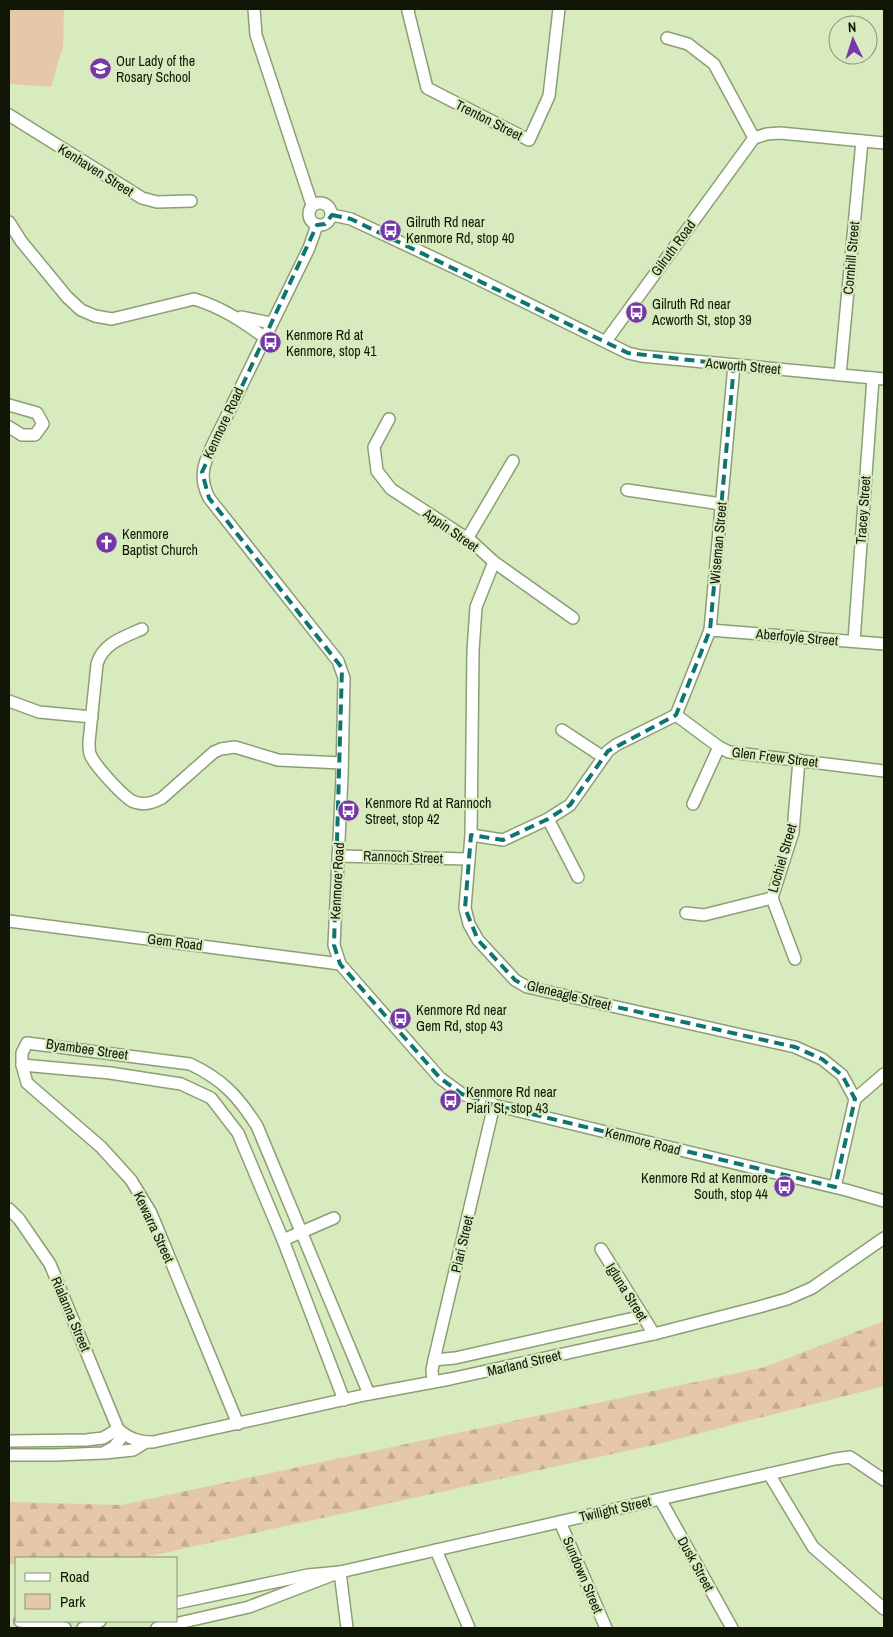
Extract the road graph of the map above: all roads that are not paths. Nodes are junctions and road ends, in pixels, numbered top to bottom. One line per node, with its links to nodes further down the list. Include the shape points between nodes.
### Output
1 (254, 9): 10 (street, via 256,35)
2 (409, 9): 3 (street, Trenton Street, via 427,88 529,140 549,96)
3 (559, 9)
4 (667, 38): 6 (street, via 688,44 714,64)
5 (9, 115): 9 (street, Kenhaven Street, via 142,198 157,202)
6 (754, 138): 7 (street, via 780,133); 17 (street, Gilruth Road)
7 (862, 141): 8 (street); 19 (street, Cornhill Street)
8 (884, 143)
9 (191, 201)
10 (312, 205): 11 (street, via 325,204); 13 (street, via 309,218)
11 (332, 215): 13 (street, via 326,224); 17 (street, via 350,219)
12 (9, 222): 14 (street, via 68,297 81,310 95,316 112,319 194,299)
13 (317, 225): 15 (street, Kenmore Road, via 309,248)
14 (237, 316): 15 (street); 16 (street)
15 (271, 323): 16 (street, Kenmore Road)
16 (264, 338): 41 (street, Kenmore Road, via 205,460 202,480 209,498 338,661 344,678)
17 (606, 342): 18 (street, Acworth Street, via 641,356)
18 (734, 365): 19 (street, Acworth Street); 26 (street, Wiseman Street)
19 (840, 375): 20 (street, Acworth Street)
20 (879, 379): 32 (street, Tracey Street)
21 (9, 404): 23 (street, via 37,413 43,424 35,435 22,435)
22 (389, 420): 27 (street, Appin Street, via 374,447 377,471 391,489)
23 (9, 427)
24 (513, 461): 27 (street)
25 (626, 490): 26 (street)
26 (721, 504): 31 (street, Wiseman Street)
27 (467, 539): 28 (street, Appin Street)
28 (494, 562): 29 (street, Appin Street); 45 (street, Gleneagle Street, via 476,607)
29 (573, 618)
30 (142, 629): 36 (street, via 114,642 99,656)
31 (710, 630): 32 (street, Aberfoyle Street); 35 (street, Wiseman Street)
32 (854, 641): 33 (street, Aberfoyle Street)
33 (884, 644)
34 (9, 701): 36 (street, via 39,712)
35 (676, 715): 38 (street, Glen Frew Street); 39 (street, via 616,745)
36 (92, 717): 41 (street, via 90,754 125,795 143,804 162,798 214,752 228,747 278,760)
37 (562, 730): 39 (street)
38 (719, 747): 40 (street, Glen Frew Street, via 728,752); 43 (street)
39 (603, 757): 44 (street, via 570,805)
40 (799, 760): 42 (street, Glen Frew Street); 49 (street, Lochiel Street, via 793,832)
41 (342, 763): 46 (street, Kenmore Road)
42 (884, 770)
43 (693, 804)
44 (548, 820): 45 (street, via 503,840); 48 (street)
45 (471, 835): 47 (street, Gleneagle Street)
46 (338, 856): 47 (street, Rannoch Street); 53 (street, Kenmore Road, via 334,945)
47 (469, 859): 56 (street, Gleneagle Street, via 465,908 468,924 478,940 515,980 527,987 795,1047 822,1059 842,1075)
48 (578, 877)
49 (772, 898): 50 (street, Lochiel Street, via 704,915); 52 (street)
50 (686, 913)
51 (9, 920): 53 (street, Gem Road)
52 (795, 959)
53 (340, 964): 57 (street, Kenmore Road, via 440,1078 462,1094)
54 (22, 1065): 62 (street, Byambee Street, via 25,1044 34,1042 190,1064 207,1072 227,1086 257,1126); 64 (street, Byambee Street, via 181,1084 211,1098 238,1133); 72 (street, Kewarra Street, via 27,1083 101,1147 132,1180 150,1213)
55 (884, 1074): 56 (street)
56 (855, 1099): 58 (street)
57 (494, 1105): 58 (street, Kenmore Road); 68 (street, Piari Street)
58 (835, 1187): 59 (street, Kenmore Road)
59 (884, 1201)
60 (9, 1209): 73 (street, Rialanna Street, via 50,1264)
61 (334, 1218): 62 (street)
62 (302, 1232): 64 (street); 70 (street, Byambee Street)
63 (884, 1238): 67 (street, Marland Street, via 812,1288 786,1299)
64 (283, 1240): 71 (street, Byambee Street)
65 (601, 1249): 66 (street, Igluna Street)
66 (642, 1316): 67 (street, Igluna Street); 68 (street, Marland Street)
67 (654, 1334): 69 (street, Marland Street)
68 (434, 1360): 69 (street, Piari Street)
69 (433, 1382): 70 (street, Marland Street)
70 (369, 1394): 71 (street, Marland Street)
71 (344, 1400): 72 (street, Marland Street)
72 (238, 1424): 75 (street, Marland Street)
73 (121, 1431): 74 (street, via 86,1440); 75 (street, Marland Street, via 137,1441); 76 (street, via 114,1447)
74 (9, 1441)
75 (146, 1442): 76 (street, Marland Street, via 133,1450)
76 (103, 1453): 77 (street, Marland Street)
77 (9, 1455)
78 (769, 1474): 79 (street, Twilight Street, via 850,1458); 80 (street, Twilight Street); 85 (street, via 813,1547)
79 (884, 1480)
80 (660, 1499): 81 (street, Twilight Street); 94 (street, Dusk Street)
81 (560, 1522): 82 (street, Twilight Street); 93 (street, Sundown Street)
82 (436, 1550): 83 (street, Twilight Street); 92 (street)
83 (340, 1572): 84 (street, Twilight Street, via 308,1575); 90 (street, Twilight Street, via 250,1607); 91 (street)
84 (178, 1603)
85 (884, 1609)
86 (25, 1622): 88 (street)
87 (98, 1622): 89 (street)
88 (66, 1628)
89 (83, 1628)
90 (157, 1628)
91 (347, 1628)
92 (469, 1628)
93 (606, 1628)
94 (732, 1628)

